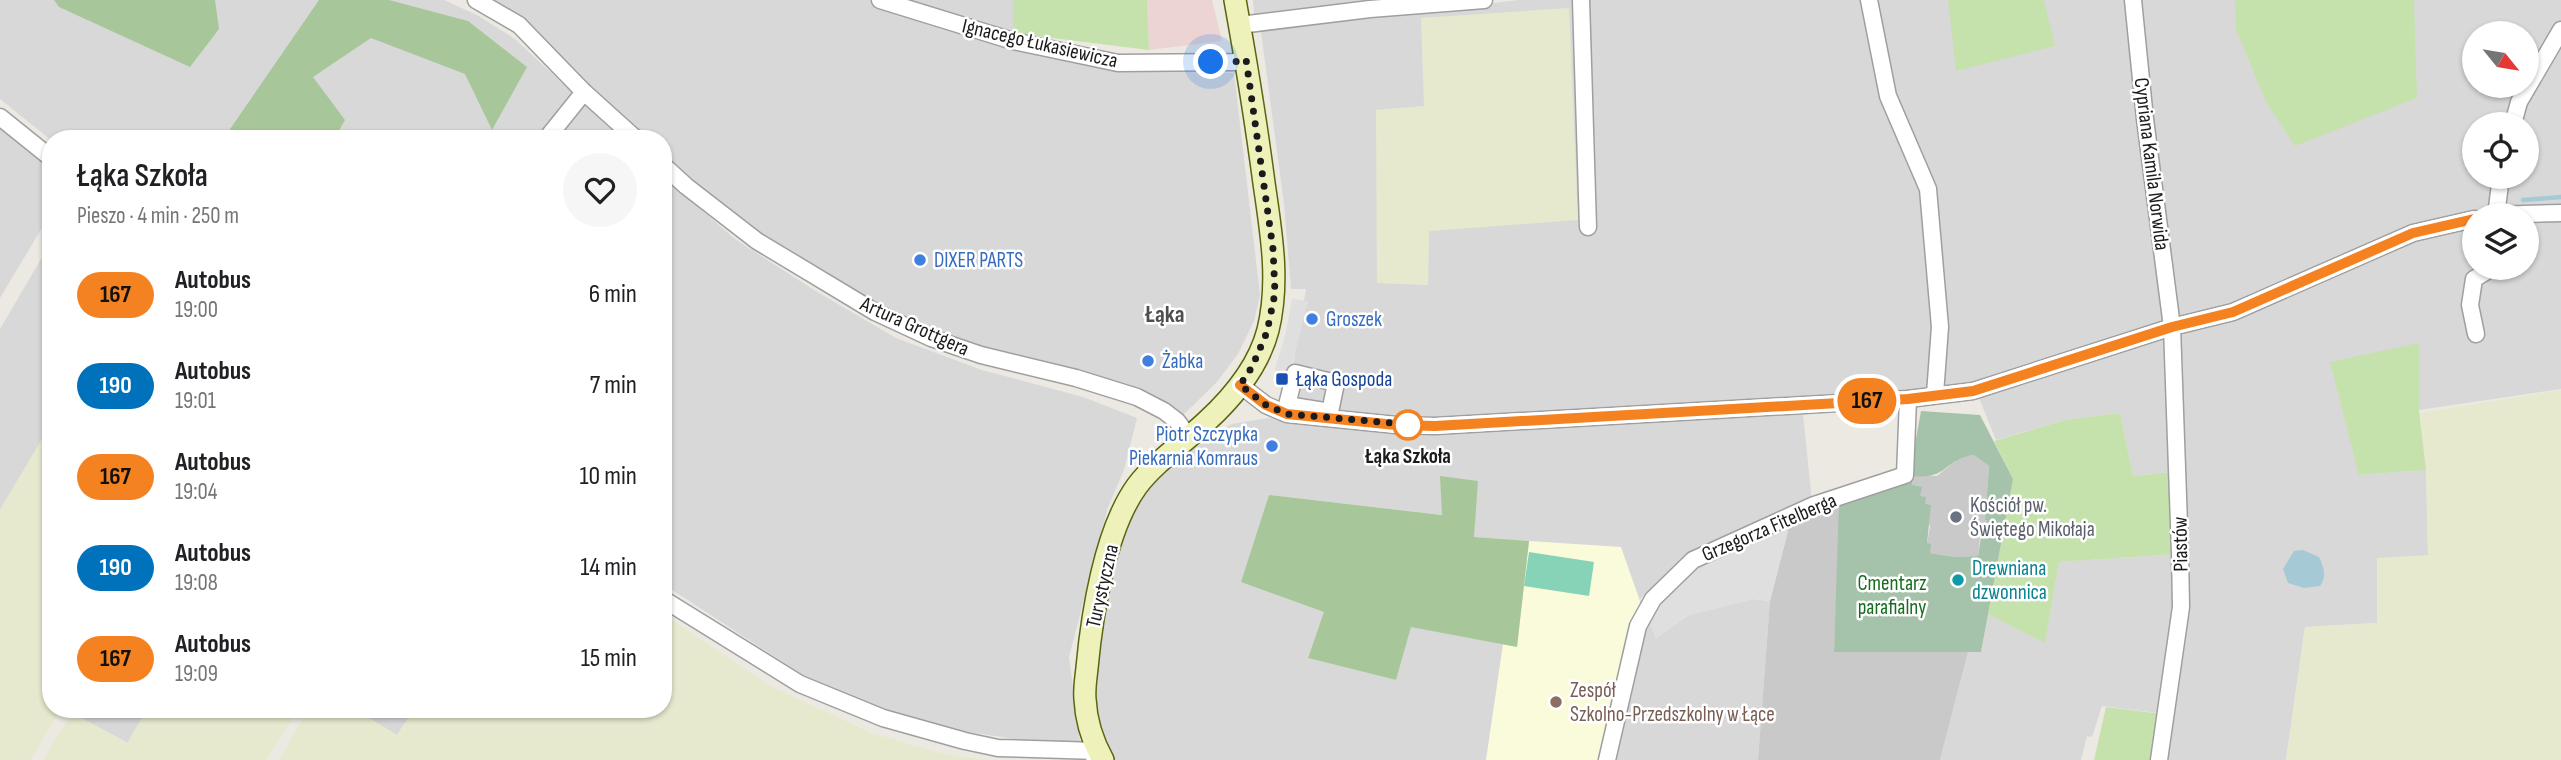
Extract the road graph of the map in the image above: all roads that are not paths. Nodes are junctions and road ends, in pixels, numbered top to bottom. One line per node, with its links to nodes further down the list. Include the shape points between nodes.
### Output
1 (476, 0): 11 (street, via 519,25)
2 (880, 0): 10 (street, Ignacego Łukasiewicza, via 1013,41 1118,63)
3 (1235, 0): 8 (main road)
4 (1484, 0): 8 (street)
5 (1581, 0): 21 (street)
6 (1869, 0): 26 (street, via 1888,96 1928,189 1940,327)
7 (2133, 0): 23 (street, Cypriana Kamila Norwida)
8 (1240, 25): 10 (main road)
9 (2561, 30): 12 (street)
10 (1246, 59): 25 (main road, via 1275,293 1267,332)
11 (584, 92): 14 (street); 15 (street)
12 (2516, 112)
13 (0, 117): 16 (street)
14 (553, 130)
15 (626, 130)
16 (42, 151)
17 (672, 173): 28 (street, Artura Grottgera, via 757,241 875,312 981,355 1137,397 1164,411)
18 (2561, 213): 19 (street)
19 (2539, 214)
20 (2462, 222): 23 (street, via 2413,233 2233,312)
21 (1588, 228)
22 (2474, 280): 24 (street, via 2470,305)
23 (2172, 327): 26 (street, via 1973,391); 32 (street, Piastów, via 2181,607)
24 (2476, 334)
25 (1240, 385): 27 (street, via 1287,414 1435,426); 28 (main road, Turystyczna)
26 (1935, 394): 27 (street)
27 (1908, 399): 31 (street, Grzegorza Fitelberga, via 1905,475 1814,505 1693,560 1653,599 1638,626)
28 (1189, 437): 30 (main road, Turystyczna, via 1138,486 1115,530 1095,604 1085,699)
29 (672, 605): 30 (street, via 800,684 883,718 998,748)
30 (1098, 757)
31 (1607, 760)
32 (2159, 760)

